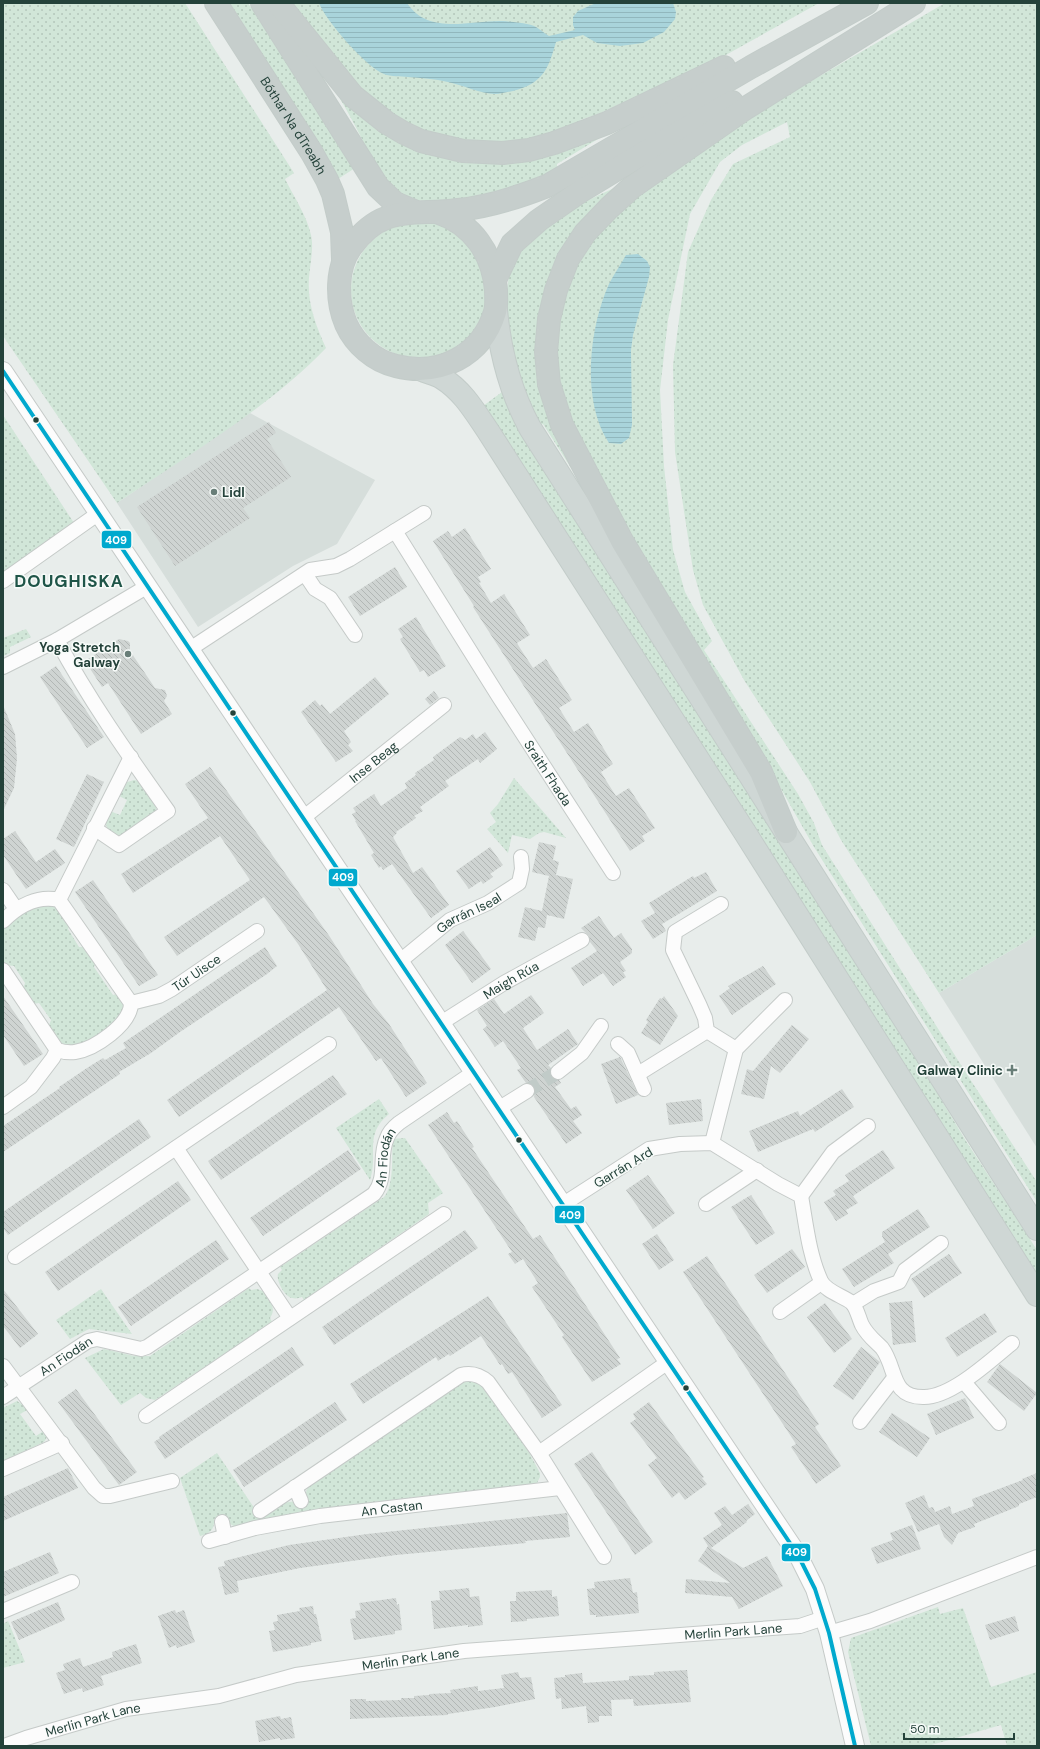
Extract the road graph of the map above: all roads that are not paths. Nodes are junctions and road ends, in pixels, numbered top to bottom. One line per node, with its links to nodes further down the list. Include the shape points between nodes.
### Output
1 (216, 3): 9 (highway, Bóthar Na dTreabh, via 327,180 342,232)
2 (262, 3): 7 (highway, via 378,187 395,203)
3 (278, 3): 4 (highway, via 352,96 387,123 421,142 475,153 529,150 607,123 735,62)
4 (841, 3)
5 (867, 3): 8 (highway, via 738,74 547,186 506,200)
6 (913, 3): 10 (highway, via 660,143 556,207 512,244); 28 (highway, via 746,108 631,188 585,233 568,259 556,290 549,319 546,352 550,384 562,424 622,541 761,772)
7 (414, 211): 8 (highway); 9 (highway, via 381,220 357,240)
8 (438, 212): 10 (highway, via 464,226 477,239 491,262)
9 (343, 259): 12 (highway, Bóthar Na dTreabh, via 339,286 340,304 342,315 355,340 371,354 390,365)
10 (495, 280): 11 (highway)
11 (496, 310): 12 (highway, Bóthar Na dTreabh, via 490,326 473,347 451,363); 28 (main road, via 501,353 520,410)
12 (422, 370): 69 (main road, via 441,377 457,390 488,431)
13 (3, 371): 14 (street)
14 (99, 513): 18 (street); 19 (street)
15 (424, 513): 16 (street)
16 (395, 531): 17 (street, via 336,566 320,568); 30 (street, Sraith Fhada)
17 (305, 574): 20 (street, via 315,589 330,598); 22 (street)
18 (3, 581)
19 (148, 586): 21 (street); 22 (street)
20 (355, 635)
21 (57, 640): 23 (street); 25 (street, via 67,660)
22 (190, 649): 26 (street)
23 (3, 667)
24 (444, 705): 26 (street, Inse Beag)
25 (130, 757): 27 (street); 27 (street, via 168,811 114,848)
26 (303, 818): 38 (street)
27 (94, 828): 32 (street)
28 (786, 832): 64 (main road)
29 (521, 857): 38 (street, Garrán Iseal, via 519,883 491,901 450,920)
30 (613, 873)
31 (3, 890): 34 (street)
32 (60, 900): 34 (street, via 39,900); 41 (street)
33 (721, 904): 44 (street, via 675,932 673,940 673,950 705,1018)
34 (16, 909): 35 (street)
35 (3, 921)
36 (257, 931): 41 (street, Túr Uisce, via 172,989 159,996)
37 (582, 940): 42 (street, Maigh Rúa, via 504,983)
38 (399, 962): 42 (street)
39 (3, 970): 48 (street)
40 (785, 1000): 47 (street)
41 (130, 1003): 48 (street, via 131,1009 119,1027 87,1049 67,1053)
42 (441, 1023): 49 (street)
43 (601, 1026): 50 (street, via 582,1053)
44 (707, 1031): 47 (street); 51 (street)
45 (328, 1044): 58 (street)
46 (618, 1044): 51 (street, via 628,1053)
47 (736, 1049): 57 (street)
48 (57, 1050): 54 (street, via 31,1087)
49 (474, 1072): 55 (street); 67 (street, An Fiodán, via 391,1130 386,1138 380,1186 374,1194)
50 (558, 1072)
51 (638, 1074): 52 (street)
52 (644, 1089)
53 (527, 1091): 55 (street)
54 (3, 1107)
55 (498, 1110): 62 (street)
56 (868, 1126): 60 (street, via 834,1152)
57 (712, 1143): 59 (street); 62 (street, Garrán Ard, via 680,1144 649,1150)
58 (176, 1148): 66 (street); 67 (street)
59 (757, 1170): 60 (street); 61 (street)
60 (801, 1196): 68 (street, via 810,1248)
61 (706, 1204)
62 (562, 1205): 74 (street)
63 (444, 1214): 72 (street)
64 (1037, 1229)
65 (940, 1243): 70 (street, via 905,1270 899,1282)
66 (15, 1257)
67 (259, 1271): 72 (street); 78 (street, An Fiodán, via 148,1347 141,1349 97,1339 88,1341)
68 (821, 1283): 70 (street); 71 (street)
69 (1037, 1295)
70 (853, 1304): 76 (street, via 862,1326 882,1349)
71 (780, 1312)
72 (290, 1318): 80 (street)
73 (1012, 1343): 77 (street)
74 (668, 1362): 84 (street); 98 (street, via 798,1555 815,1589)
75 (3, 1366): 78 (street)
76 (894, 1378): 77 (street, via 901,1390 910,1395 923,1397 935,1395); 81 (street)
77 (964, 1382): 82 (street)
78 (19, 1387): 79 (street, An Fiodán); 83 (street)
79 (3, 1397)
80 (146, 1416)
81 (860, 1422)
82 (999, 1423)
83 (62, 1443): 85 (street); 86 (street, via 94,1488 103,1496)
84 (539, 1453): 87 (street, via 488,1382 481,1376 467,1373); 88 (street)
85 (3, 1469)
86 (172, 1481)
87 (295, 1487): 89 (street); 90 (street)
88 (560, 1488): 92 (street, An Castan, via 320,1516 255,1528); 94 (street)
89 (302, 1501)
90 (260, 1511)
91 (222, 1522): 92 (street)
92 (225, 1537): 93 (street, An Castan)
93 (210, 1541)
94 (604, 1557)
95 (1037, 1557): 98 (street, Merlin Park Lane, via 870,1621)
96 (72, 1582): 97 (street)
97 (3, 1611)
98 (826, 1626): 99 (street, Merlin Park Lane, via 464,1651 304,1673 219,1696 126,1709); 100 (street)
99 (4, 1746)
100 (854, 1746)

